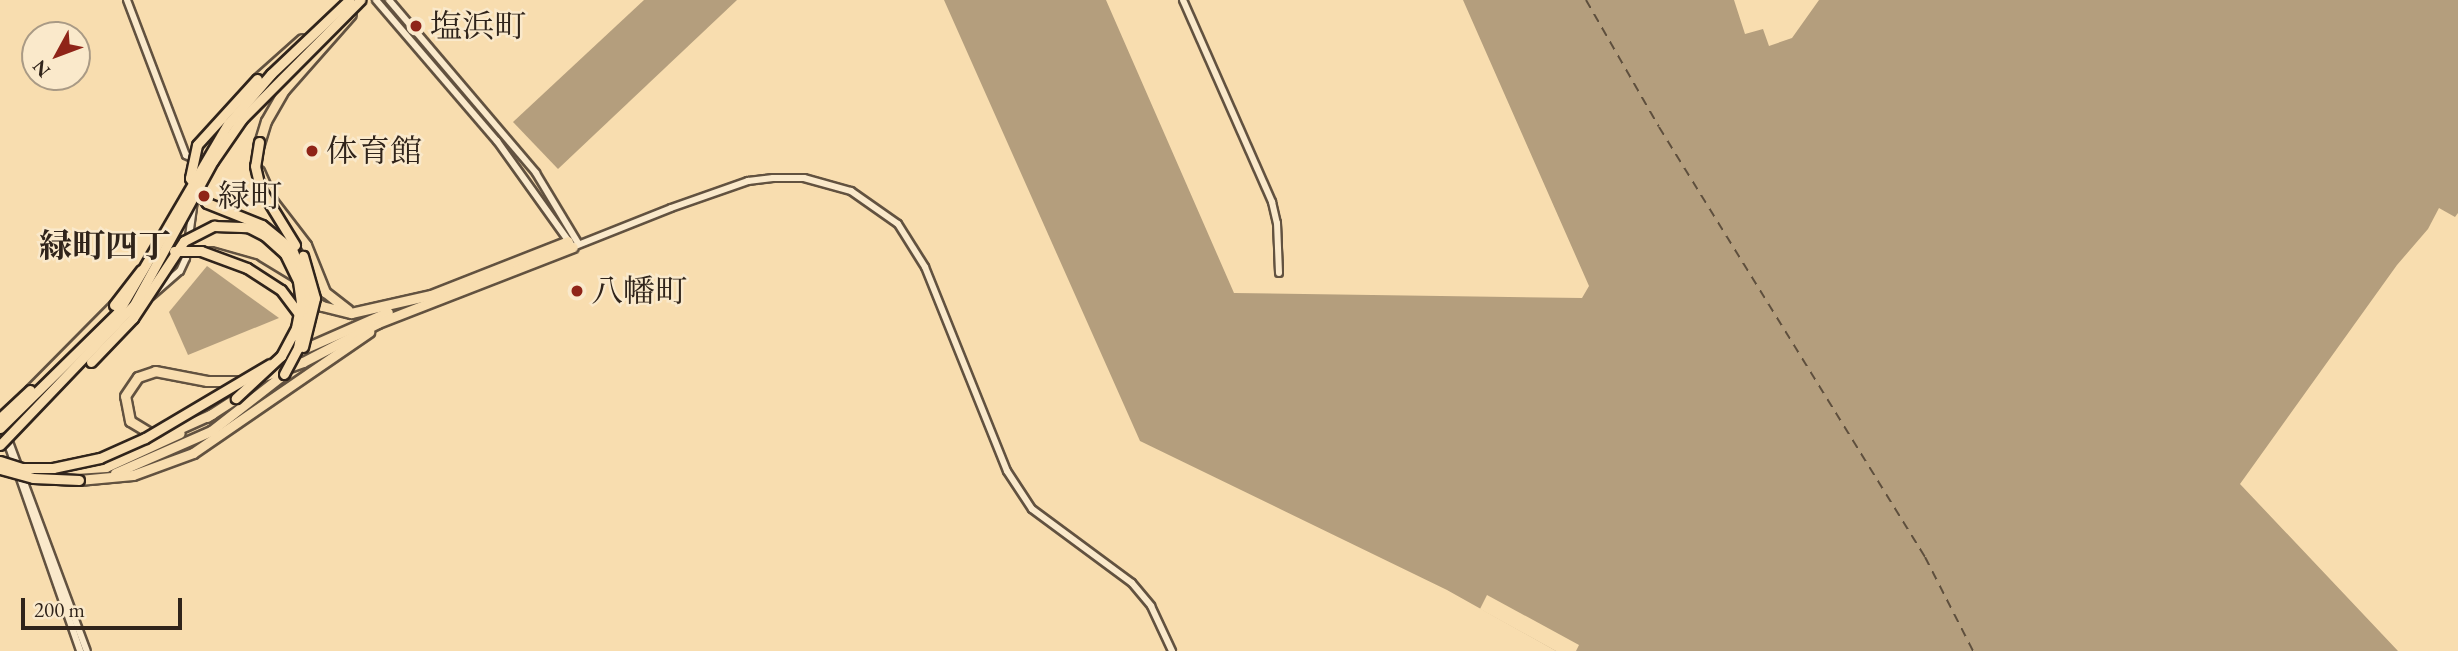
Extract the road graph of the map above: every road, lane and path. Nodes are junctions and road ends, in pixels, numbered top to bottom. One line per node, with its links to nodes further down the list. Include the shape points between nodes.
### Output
1 (127, 0): 8 (street, via 186,155)
2 (348, 0): 16 (highway, bridge, via 226,110 202,138 191,160 190,178 202,198 279,235 297,257 307,283 306,317 290,350); 19 (highway, bridge, via 228,124 118,312)
3 (360, 0): 7 (highway, bridge, via 284,90); 8 (street, via 252,100); 20 (highway, bridge, via 242,119 213,161 134,305)
4 (376, 0): 9 (street, via 497,141)
5 (389, 0): 9 (street, via 536,173)
6 (1183, 0): 11 (street, via 1272,202)
7 (259, 142): 13 (highway, bridge, via 258,166 266,189 306,245 331,299 347,310); 15 (highway, bridge, via 256,166 260,188 304,257 314,289 307,338)
8 (207, 165): 19 (street, via 194,198 180,271)
9 (573, 244): 12 (highway); 14 (highway); 27 (street, via 748,181 804,178 851,191 898,224 925,267 1013,480 1032,509 1132,583)
10 (192, 249): 13 (highway, bridge, via 242,260 283,279 329,309); 15 (highway, bridge, via 247,268 291,300 300,320 301,338); 18 (highway, bridge, via 171,251 151,262 87,336)
11 (1279, 273)
12 (431, 295): 13 (highway); 22 (highway, bridge, via 272,363 110,454 75,465)
13 (366, 311)
14 (405, 313): 17 (highway, via 270,376 218,382 161,371 144,373 127,391 127,415 143,431 167,432); 24 (highway, via 322,360 208,445 169,463 117,478)
15 (284, 374): 24 (highway, via 250,405 187,444 139,466)
16 (236, 398): 17 (highway); 20 (highway, bridge, via 281,356 300,310 300,288 290,262 272,240 255,230 214,226 184,240 122,331)
17 (212, 414): 22 (highway, bridge, via 148,451 106,467 63,472)
18 (0, 418): 19 (street)
19 (2, 429): 25 (street); 26 (street)
20 (0, 446)
21 (0, 461): 22 (highway, bridge)
22 (22, 468)
23 (0, 469): 24 (highway, bridge, via 33,478)
24 (79, 480)
25 (80, 651)
26 (87, 651)
27 (1172, 651)

